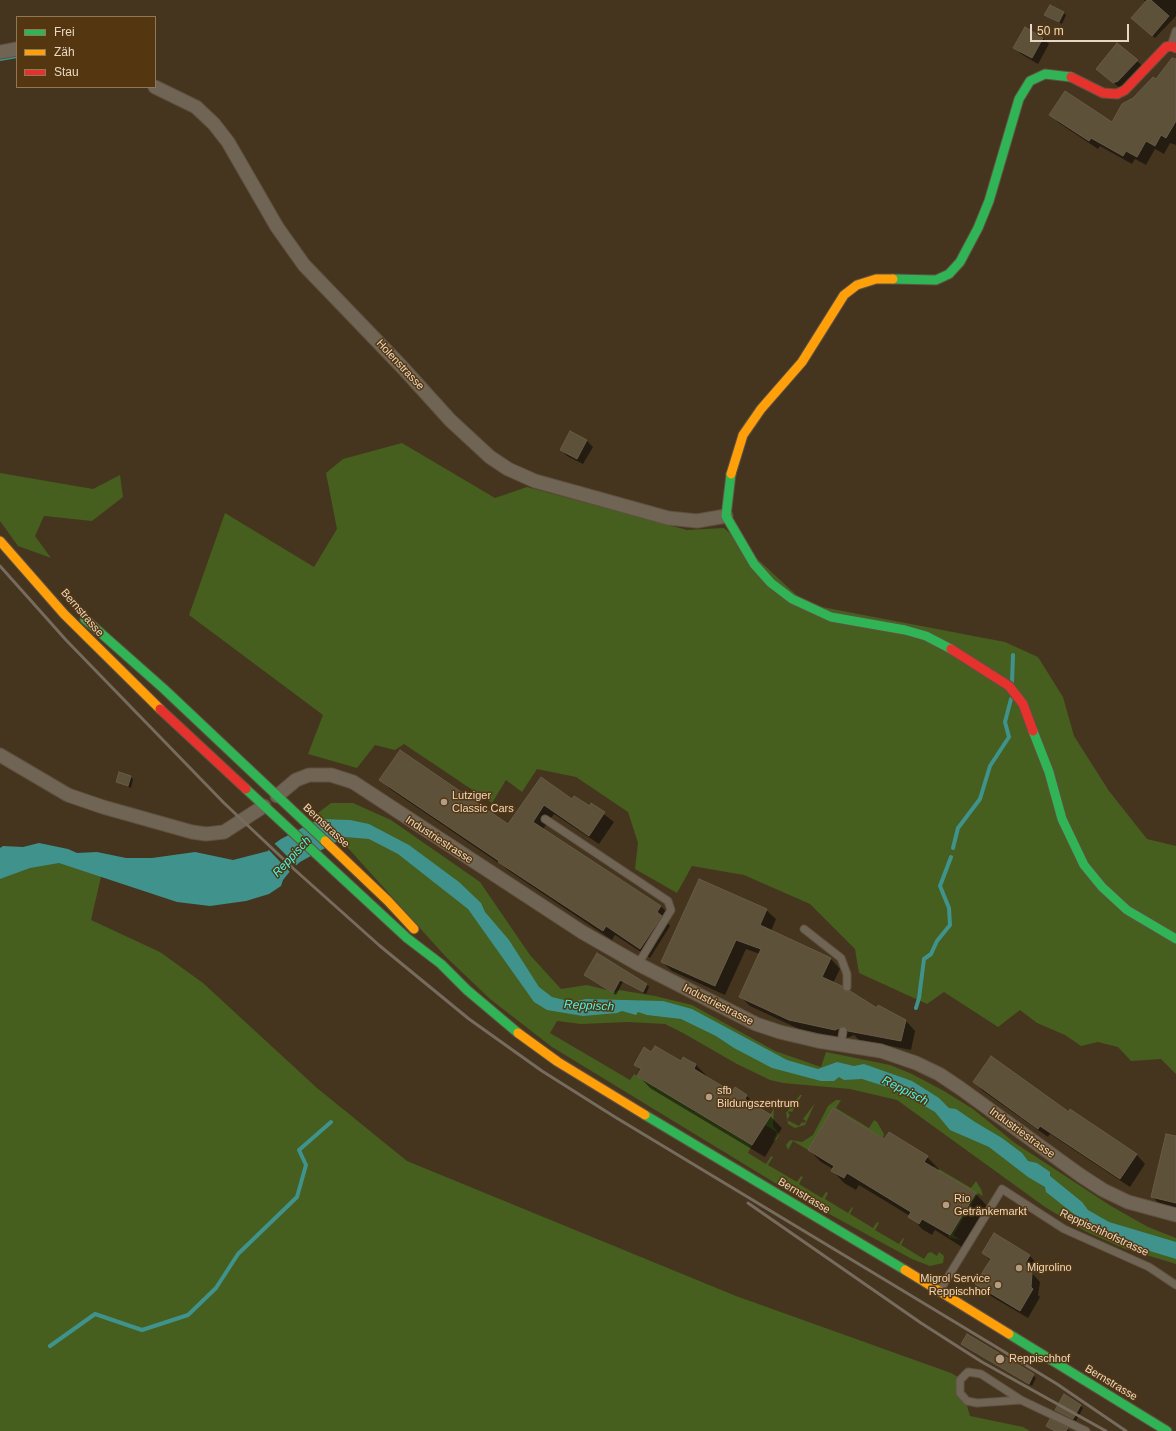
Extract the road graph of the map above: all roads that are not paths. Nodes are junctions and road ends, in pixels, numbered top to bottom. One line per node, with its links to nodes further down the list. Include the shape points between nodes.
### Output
1 (1176, 31): 2 (lane)
2 (1173, 47): 6 (main road, via 1163,49 1125,90 1117,94 1103,93 1069,76 1045,74 1030,81 1019,99 999,172 976,233 960,262 949,274 936,280 876,279 857,285 844,295 802,362 761,409 743,435 732,467)
3 (16, 50): 4 (street)
4 (0, 52)
5 (156, 87): 6 (street, Holenstrasse, via 188,102 214,124 228,142 277,227 304,265 450,420 490,457 508,469 535,481 668,518 697,521)
6 (726, 516): 14 (main road, via 754,564 771,583 792,599 831,616 926,636 944,644 1009,686 1023,704 1062,819 1084,865 1102,887 1127,910)
7 (0, 541): 8 (main road)
8 (49, 595): 10 (main road, Bernstrasse, via 71,608 111,641); 11 (main road, Bernstrasse, via 64,614 136,687)
9 (0, 755): 11 (street, via 68,795 192,832 224,832)
10 (277, 796): 11 (main road); 15 (main road, Bernstrasse, via 401,913); 16 (street, Industriestrasse, via 296,780 309,775 331,775 353,782 582,932)
11 (264, 806): 15 (main road, Bernstrasse, via 406,938)
12 (545, 819): 16 (lane, via 668,901 671,910)
13 (804, 929): 17 (lane, via 841,958 847,974)
14 (1176, 939)
15 (441, 964): 22 (main road, Bernstrasse, via 494,1013 558,1062)
16 (638, 964): 19 (street, Industriestrasse, via 756,1024 801,1038)
17 (847, 987)
18 (843, 1031): 19 (lane)
19 (841, 1045): 20 (street, Industriestrasse, via 881,1051 939,1074 1103,1190 1128,1202)
20 (1176, 1215)
21 (1176, 1285): 22 (lane, Reppischhofstrasse, via 1149,1266 1064,1229 1002,1189)
22 (940, 1291): 25 (main road, Bernstrasse)
23 (1021, 1400): 23 (lane, via 976,1372 968,1372 962,1376 959,1384 960,1392 967,1401 977,1403); 24 (lane)
24 (1086, 1431)
25 (1167, 1431)

